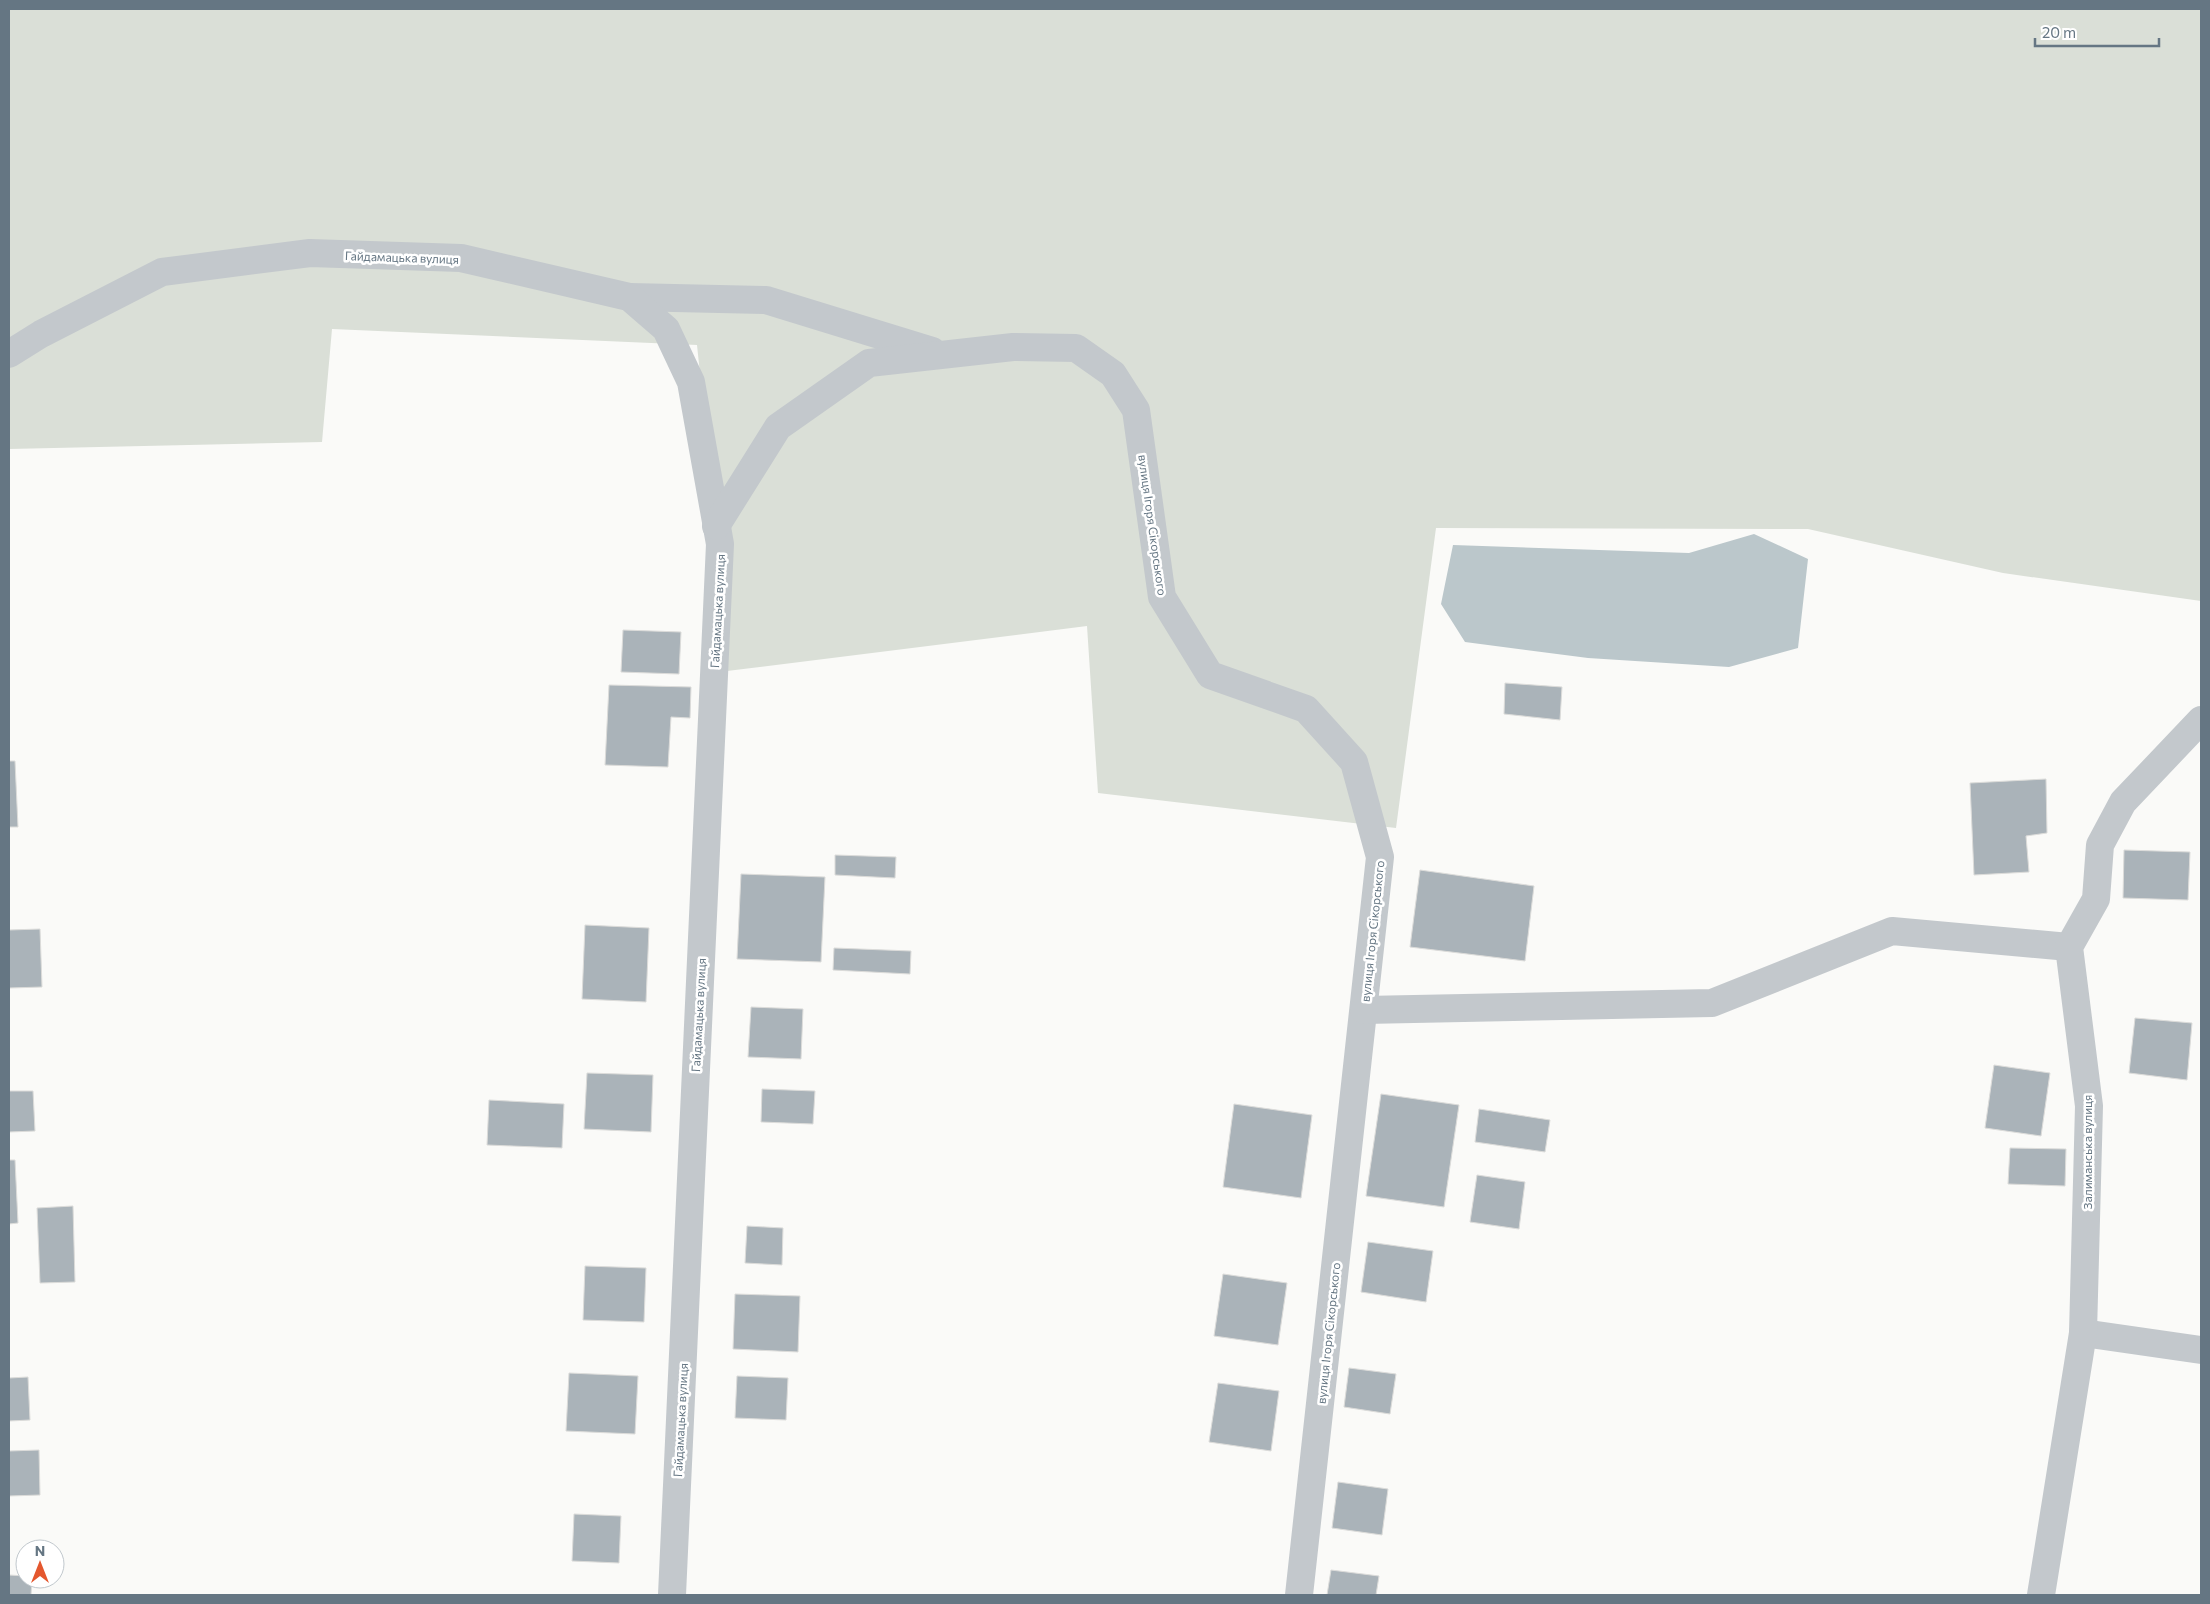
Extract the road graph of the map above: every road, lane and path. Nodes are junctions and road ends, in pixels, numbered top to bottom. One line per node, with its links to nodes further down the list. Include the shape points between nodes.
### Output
1 (629, 297): 2 (street, Гайдамацька вулиця, via 462,258 310,253 162,272 41,334); 3 (street, вулиця Ігоря Сікорського, via 766,300); 4 (street, Гайдамацька вулиця, via 666,329 691,382)
2 (9, 354)
3 (943, 354): 4 (street, вулиця Ігоря Сікорського, via 869,363 778,427); 7 (street, вулиця Ігоря Сікорського, via 1013,347 1076,348 1113,374 1136,410 1162,597 1166,605 1210,675 1306,709 1354,762 1380,857)
4 (716, 526): 10 (street, Гайдамацька вулиця, via 719,554)
5 (2201, 720): 6 (street, via 2123,802 2100,845 2096,899)
6 (2069, 947): 7 (street, via 1892,931 1712,1003); 8 (street, Залиманська вулиця, via 2089,1106)
7 (1364, 1010): 11 (street, вулиця Ігоря Сікорського)
8 (2083, 1333): 9 (street); 12 (street, Залиманська вулиця)
9 (2201, 1350)
10 (672, 1595)
11 (1300, 1595)
12 (2041, 1595)

